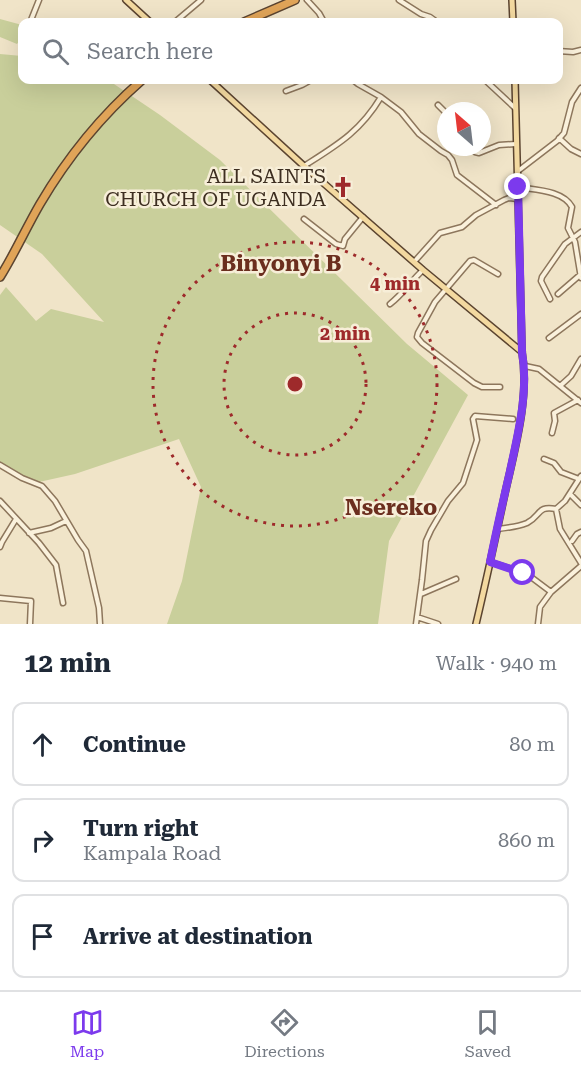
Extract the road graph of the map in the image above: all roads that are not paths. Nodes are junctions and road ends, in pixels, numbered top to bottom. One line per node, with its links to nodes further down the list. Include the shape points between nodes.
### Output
1 (39, 0): 8 (street)
2 (126, 0): 9 (main road)
3 (201, 0): 10 (street)
4 (295, 0): 11 (highway)
5 (307, 0): 12 (street)
6 (399, 0): 13 (street)
7 (512, 0): 14 (main road)
8 (32, 18)
9 (146, 18)
10 (180, 18)
11 (253, 18)
12 (322, 18)
13 (431, 18)
14 (513, 18)
15 (581, 50): 16 (street)
16 (563, 51)
17 (138, 84): 43 (highway, via 102,117 63,168)
18 (214, 84): 31 (main road)
19 (304, 84): 24 (street)
20 (358, 84): 25 (street)
21 (488, 84): 26 (street)
22 (515, 84): 26 (main road)
23 (581, 88): 27 (street)
24 (286, 91)
25 (381, 97): 31 (street, via 345,140); 35 (street, via 419,134 448,154 457,175)
26 (515, 108): 28 (main road)
27 (559, 138): 30 (street); 32 (street)
28 (517, 144): 29 (street); 32 (main road)
29 (491, 148)
30 (581, 154)
31 (304, 166): 36 (main road)
32 (518, 171): 33 (main road)
33 (518, 187): 34 (main road); 39 (street, via 556,194 568,201 572,207 568,226)
34 (518, 199): 35 (street, via 508,198); 51 (main road)
35 (496, 205): 40 (street, via 462,227 440,233)
36 (363, 217): 37 (street, via 343,246); 40 (main road)
37 (304, 219)
38 (581, 232): 39 (street)
39 (573, 238): 44 (street); 47 (street, via 542,277)
40 (414, 262): 41 (main road)
41 (423, 270): 45 (main road); 48 (street)
42 (498, 274): 45 (street, via 472,260)
43 (0, 277)
44 (580, 277): 46 (street)
45 (445, 290): 51 (main road); 55 (street, via 432,305 417,337 474,383 485,388)
46 (558, 294)
47 (550, 299)
48 (390, 304)
49 (581, 314): 50 (street)
50 (549, 338)
51 (522, 352): 53 (main road)
52 (581, 359): 54 (street)
53 (525, 366): 54 (street, via 539,369); 68 (main road, via 519,425)
54 (560, 386): 56 (street)
55 (500, 387)
56 (579, 402): 58 (street, via 554,413)
57 (513, 419): 77 (street, via 472,419 476,445 463,483 426,541)
58 (552, 433)
59 (544, 459): 61 (street, via 561,472)
60 (0, 465): 67 (street, via 42,486)
61 (580, 477): 62 (street)
62 (570, 494): 64 (street); 65 (street)
63 (0, 501): 66 (street)
64 (581, 505)
65 (556, 509): 68 (street, via 544,508 527,523); 74 (street, via 560,530)
66 (16, 519): 70 (street); 72 (street)
67 (66, 520): 70 (street); 82 (street, via 87,554)
68 (497, 529): 73 (main road)
69 (581, 532): 71 (street)
70 (29, 533): 79 (street, via 57,567)
71 (572, 541)
72 (0, 547)
73 (490, 562): 76 (street, via 527,574); 85 (main road)
74 (581, 565): 76 (street)
75 (456, 579): 77 (street)
76 (551, 592): 86 (street, via 540,607)
77 (420, 594): 80 (street)
78 (0, 598): 81 (street, via 31,601)
79 (63, 603)
80 (417, 617): 83 (street); 84 (street)
81 (30, 624)
82 (100, 624)
83 (416, 624)
84 (438, 624)
85 (476, 624)
86 (538, 624)

